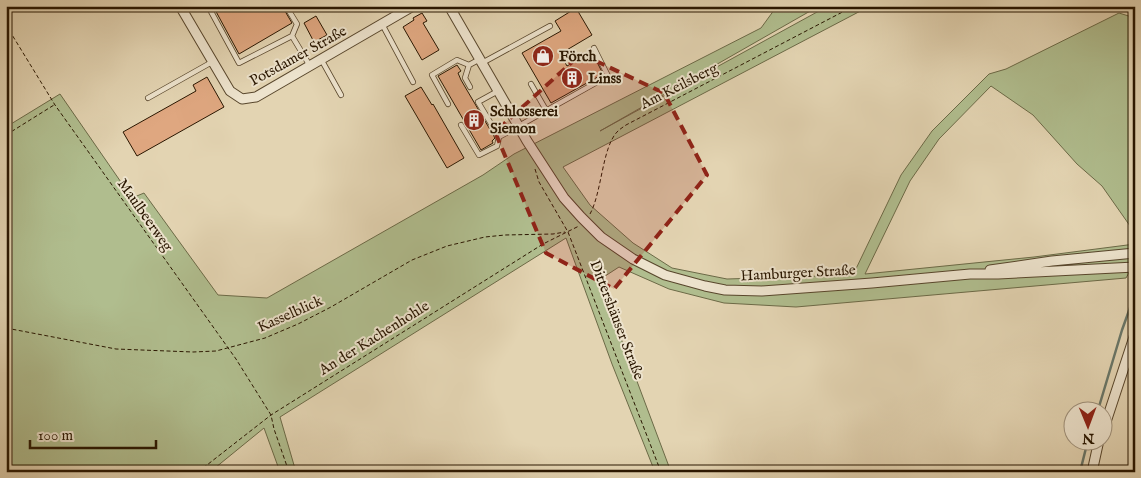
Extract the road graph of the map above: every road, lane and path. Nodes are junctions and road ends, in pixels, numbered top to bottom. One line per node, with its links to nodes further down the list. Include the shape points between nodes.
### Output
1 (180, 6): 14 (street, Potsdamer Straße)
2 (208, 6): 10 (lane, via 240,63)
3 (286, 6): 10 (lane, via 297,24)
4 (413, 6): 7 (street, Potsdamer Straße)
5 (449, 6): 13 (street, Hamburger Straße)
6 (854, 6): 31 (path, Am Keilsberg, via 638,118 617,132 596,200)
7 (382, 24): 12 (street, Potsdamer Straße); 17 (lane)
8 (6, 25): 24 (path, Maulbeerweg)
9 (550, 26): 13 (lane)
10 (292, 36): 16 (lane)
11 (594, 48): 25 (lane, via 608,76)
12 (321, 60): 16 (street, Potsdamer Straße); 21 (lane)
13 (481, 61): 15 (lane); 20 (street, Hamburger Straße)
14 (212, 62): 16 (street, Potsdamer Straße, via 230,91 242,99 256,97); 22 (lane)
15 (469, 65): 19 (lane, via 465,78); 23 (lane, via 457,60 432,76)
16 (310, 66)
17 (413, 82)
18 (531, 84): 25 (lane)
19 (470, 87)
20 (498, 91): 27 (street, Hamburger Straße); 29 (lane, via 478,102)
21 (341, 95)
22 (148, 98)
23 (448, 104)
24 (55, 105): 28 (path); 38 (path, Maulbeerweg)
25 (546, 110): 27 (lane)
26 (461, 125): 29 (lane, via 479,155 497,146)
27 (518, 127): 29 (lane); 31 (street, Hamburger Straße, via 564,198)
28 (6, 135)
29 (499, 137)
30 (539, 182): 32 (path, Dittershäuser Straße)
31 (585, 222): 32 (path); 35 (street, Hamburger Straße, via 613,246 648,268 684,281 725,290 780,291)
32 (568, 232): 38 (path, Kasselblick, via 485,237 447,246 412,260 298,324); 42 (path, An der Kachenhohle, via 543,244); 46 (path, Dittershäuser Straße)
33 (1135, 253): 35 (street, via 1052,261)
34 (1135, 267): 35 (street, Hamburger Straße)
35 (970, 274)
36 (6, 328): 38 (path, Kasselblick, via 131,351)
37 (1135, 334): 39 (street)
38 (228, 349): 42 (path, Maulbeerweg)
39 (1125, 364): 40 (lane); 41 (street)
40 (1135, 367)
41 (1113, 400)
42 (270, 415): 44 (path, An der Kachenhohle); 45 (path, Maulbeerweg)
43 (1097, 450): 47 (street)
44 (198, 472)
45 (289, 472)
46 (661, 472)
47 (1092, 472)

